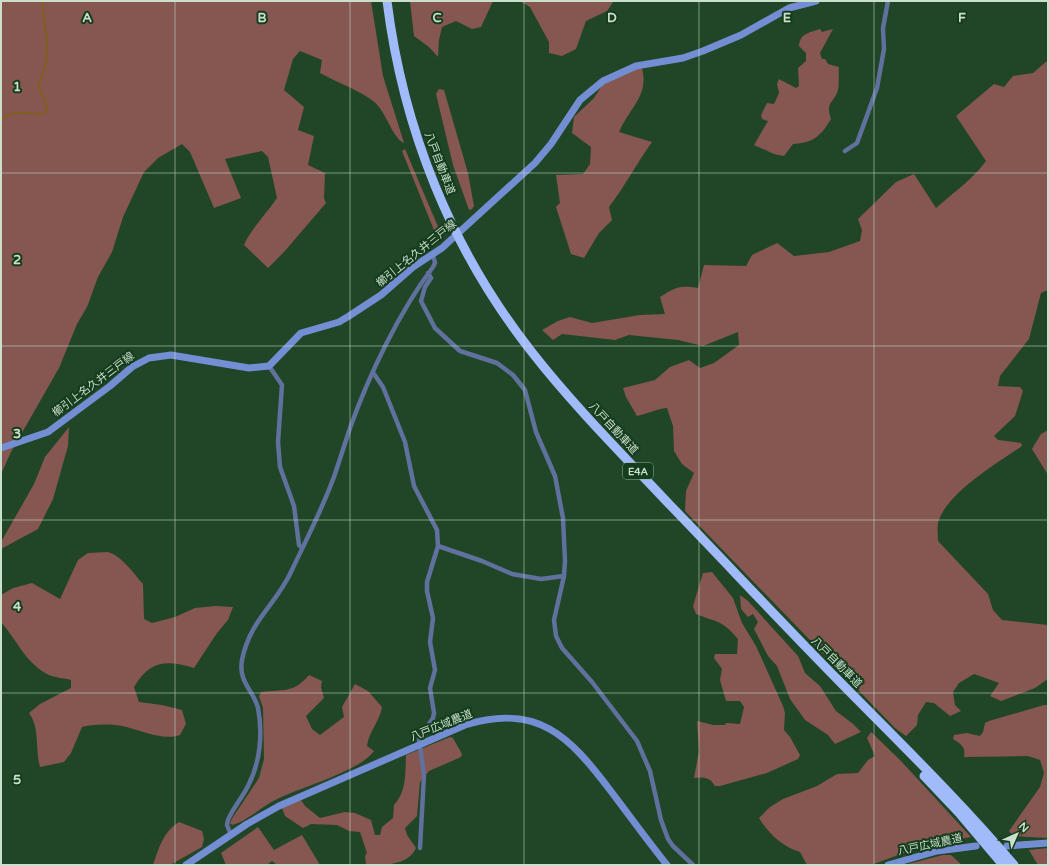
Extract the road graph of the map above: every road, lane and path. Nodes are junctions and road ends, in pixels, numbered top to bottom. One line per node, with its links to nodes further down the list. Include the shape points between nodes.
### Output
1 (383, 1): 24 (highway, 八戸自動車道 / E4A, via 395,73 422,164 442,215 461,252 505,324 574,409 942,795)
2 (387, 1): 25 (highway, 八戸自動車道 / E4A, via 405,98 425,163 463,248 510,323 583,412 782,623 964,808)
3 (816, 1): 6 (main road, 櫛引上名久井三戸線, via 789,8 741,35 703,51 683,58 630,68 603,81 580,100 535,163)
4 (888, 1): 5 (street, via 883,28 884,49 877,88 857,143)
5 (845, 151)
6 (433, 255): 7 (street, via 435,263); 8 (main road, 櫛引上名久井三戸線, via 413,267 380,295 349,316 297,336)
7 (428, 274): 9 (street, via 404,311); 13 (street, via 431,278 425,287 421,302 435,328 460,351 497,363 513,375 525,390 536,432 555,476 559,494 565,536)
8 (270, 366): 10 (main road, 櫛引上名久井三戸線, via 249,368 171,355 149,358 132,366 110,386 48,432); 12 (street, via 282,385 278,442 280,467 294,506 299,545)
9 (374, 374): 11 (street, via 383,387 405,442 414,486 437,530); 12 (street, via 350,427 326,496)
10 (1, 448)
11 (438, 546): 13 (street, via 512,574 541,579); 14 (street, via 427,582 433,618 430,642 435,670 430,688 434,713 430,724 419,736)
12 (302, 548): 15 (street, via 285,584 253,627 242,662 244,682 258,707 260,742 254,774 228,820)
13 (564, 576): 22 (street, via 554,620 558,642 637,741 650,771 668,839)
14 (420, 744): 15 (main road, 八戸広域農道, via 278,806); 19 (street, via 424,775); 21 (main road, 八戸広域農道, via 485,719 521,719 551,730 567,740 589,763)
15 (230, 835): 20 (main road, 八戸広域農道)
16 (1048, 843): 18 (main road)
17 (976, 846): 23 (main road, 八戸広域農道, via 938,852)
18 (1007, 846)
19 (420, 848)
20 (186, 865)
21 (666, 865)
22 (693, 865)
23 (888, 865)
24 (1003, 865)
25 (1014, 865)

